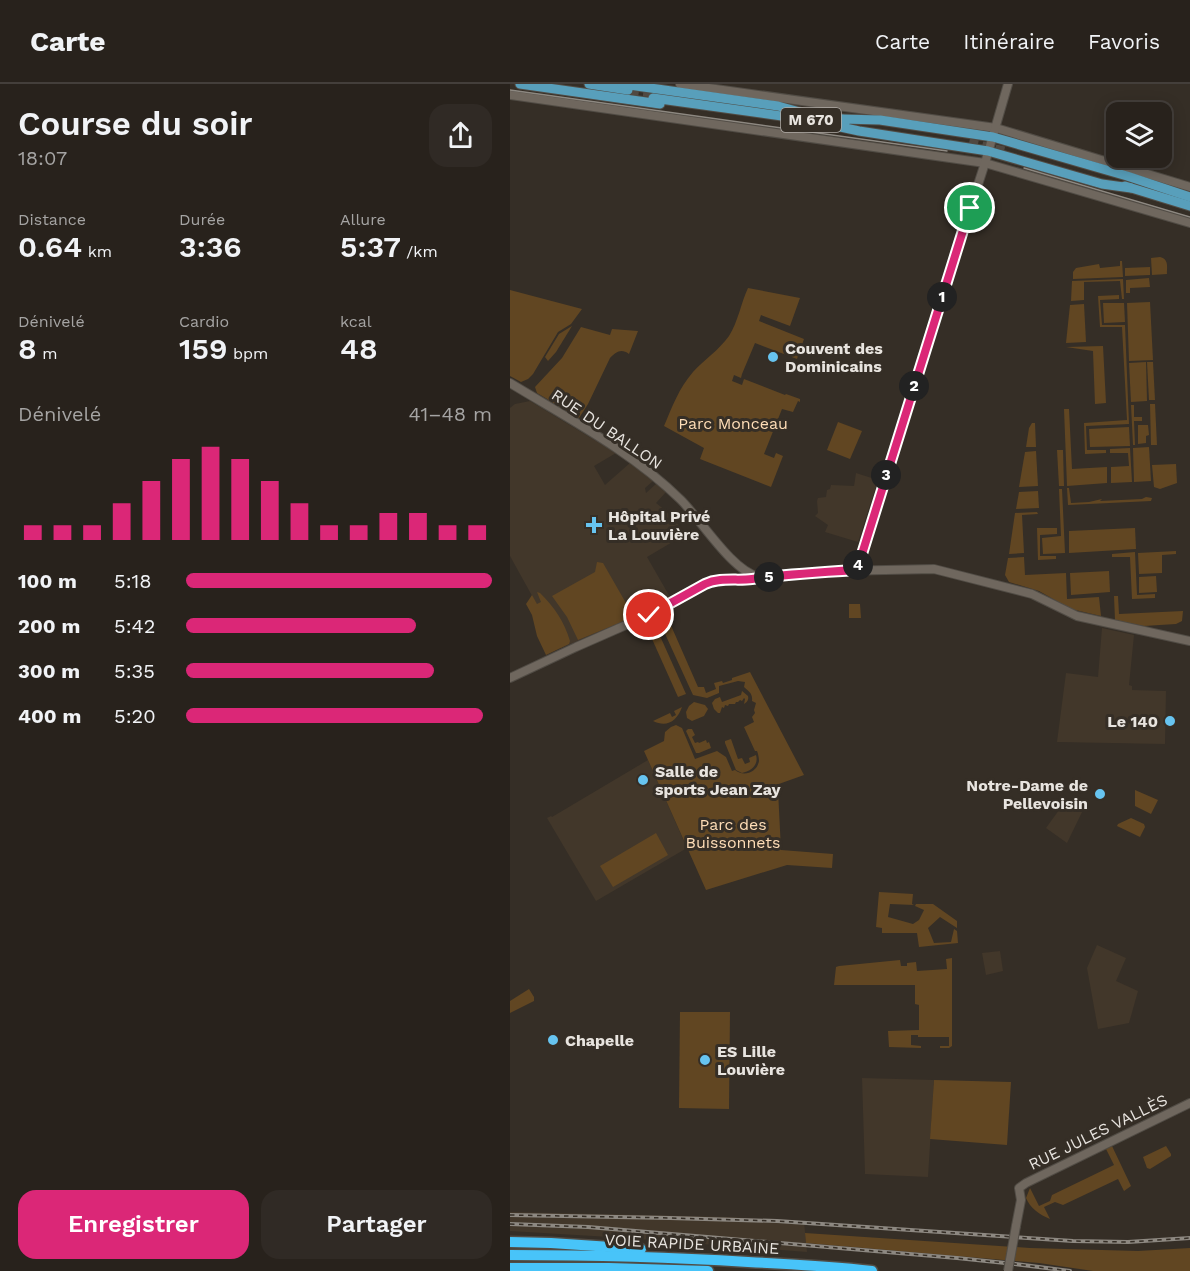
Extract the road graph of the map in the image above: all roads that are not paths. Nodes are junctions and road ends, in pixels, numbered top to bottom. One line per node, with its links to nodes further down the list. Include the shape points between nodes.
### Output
1 (519, 84): 8 (main road, via 727,113)
2 (552, 84): 3 (main road, via 630,93)
3 (589, 84)
4 (622, 84): 9 (main road, via 778,106)
5 (680, 84): 11 (street)
6 (1008, 84): 11 (street)
7 (510, 95): 13 (street)
8 (753, 113): 9 (main road, M 670); 9 (main road, M 670, via 653,96)
9 (810, 118): 10 (main road, M 670); 10 (main road, M 670, via 968,140); 12 (main road, via 859,131)
10 (842, 119): 11 (main road)
11 (994, 132): 12 (street); 14 (street); 16 (main road)
12 (988, 151): 13 (street); 15 (main road, via 1102,184)
13 (985, 163): 18 (street); 20 (street)
14 (1190, 187)
15 (1131, 188): 16 (main road, via 1005,148); 17 (main road)
16 (1190, 198)
17 (1190, 206)
18 (1190, 223)
19 (510, 382): 21 (street, RUE DU BALLON, via 643,467 687,506 727,555 750,574)
20 (857, 570): 21 (street); 22 (street, via 934,569 1032,594 1077,616)
21 (760, 577): 23 (street, via 710,582 642,618)
22 (1188, 644)
23 (510, 678)
24 (1190, 1103): 31 (street, RUE JULES VALLÈS, bridge, via 1019,1188)
25 (510, 1242): 27 (highway, via 640,1249)
26 (510, 1255): 27 (highway, VOIE RAPIDE URBAINE)
27 (667, 1257): 30 (highway, VOIE RAPIDE URBAINE)
28 (510, 1268): 29 (highway, VOIE RAPIDE URBAINE)
29 (706, 1271)
30 (872, 1271)
31 (1008, 1271)

